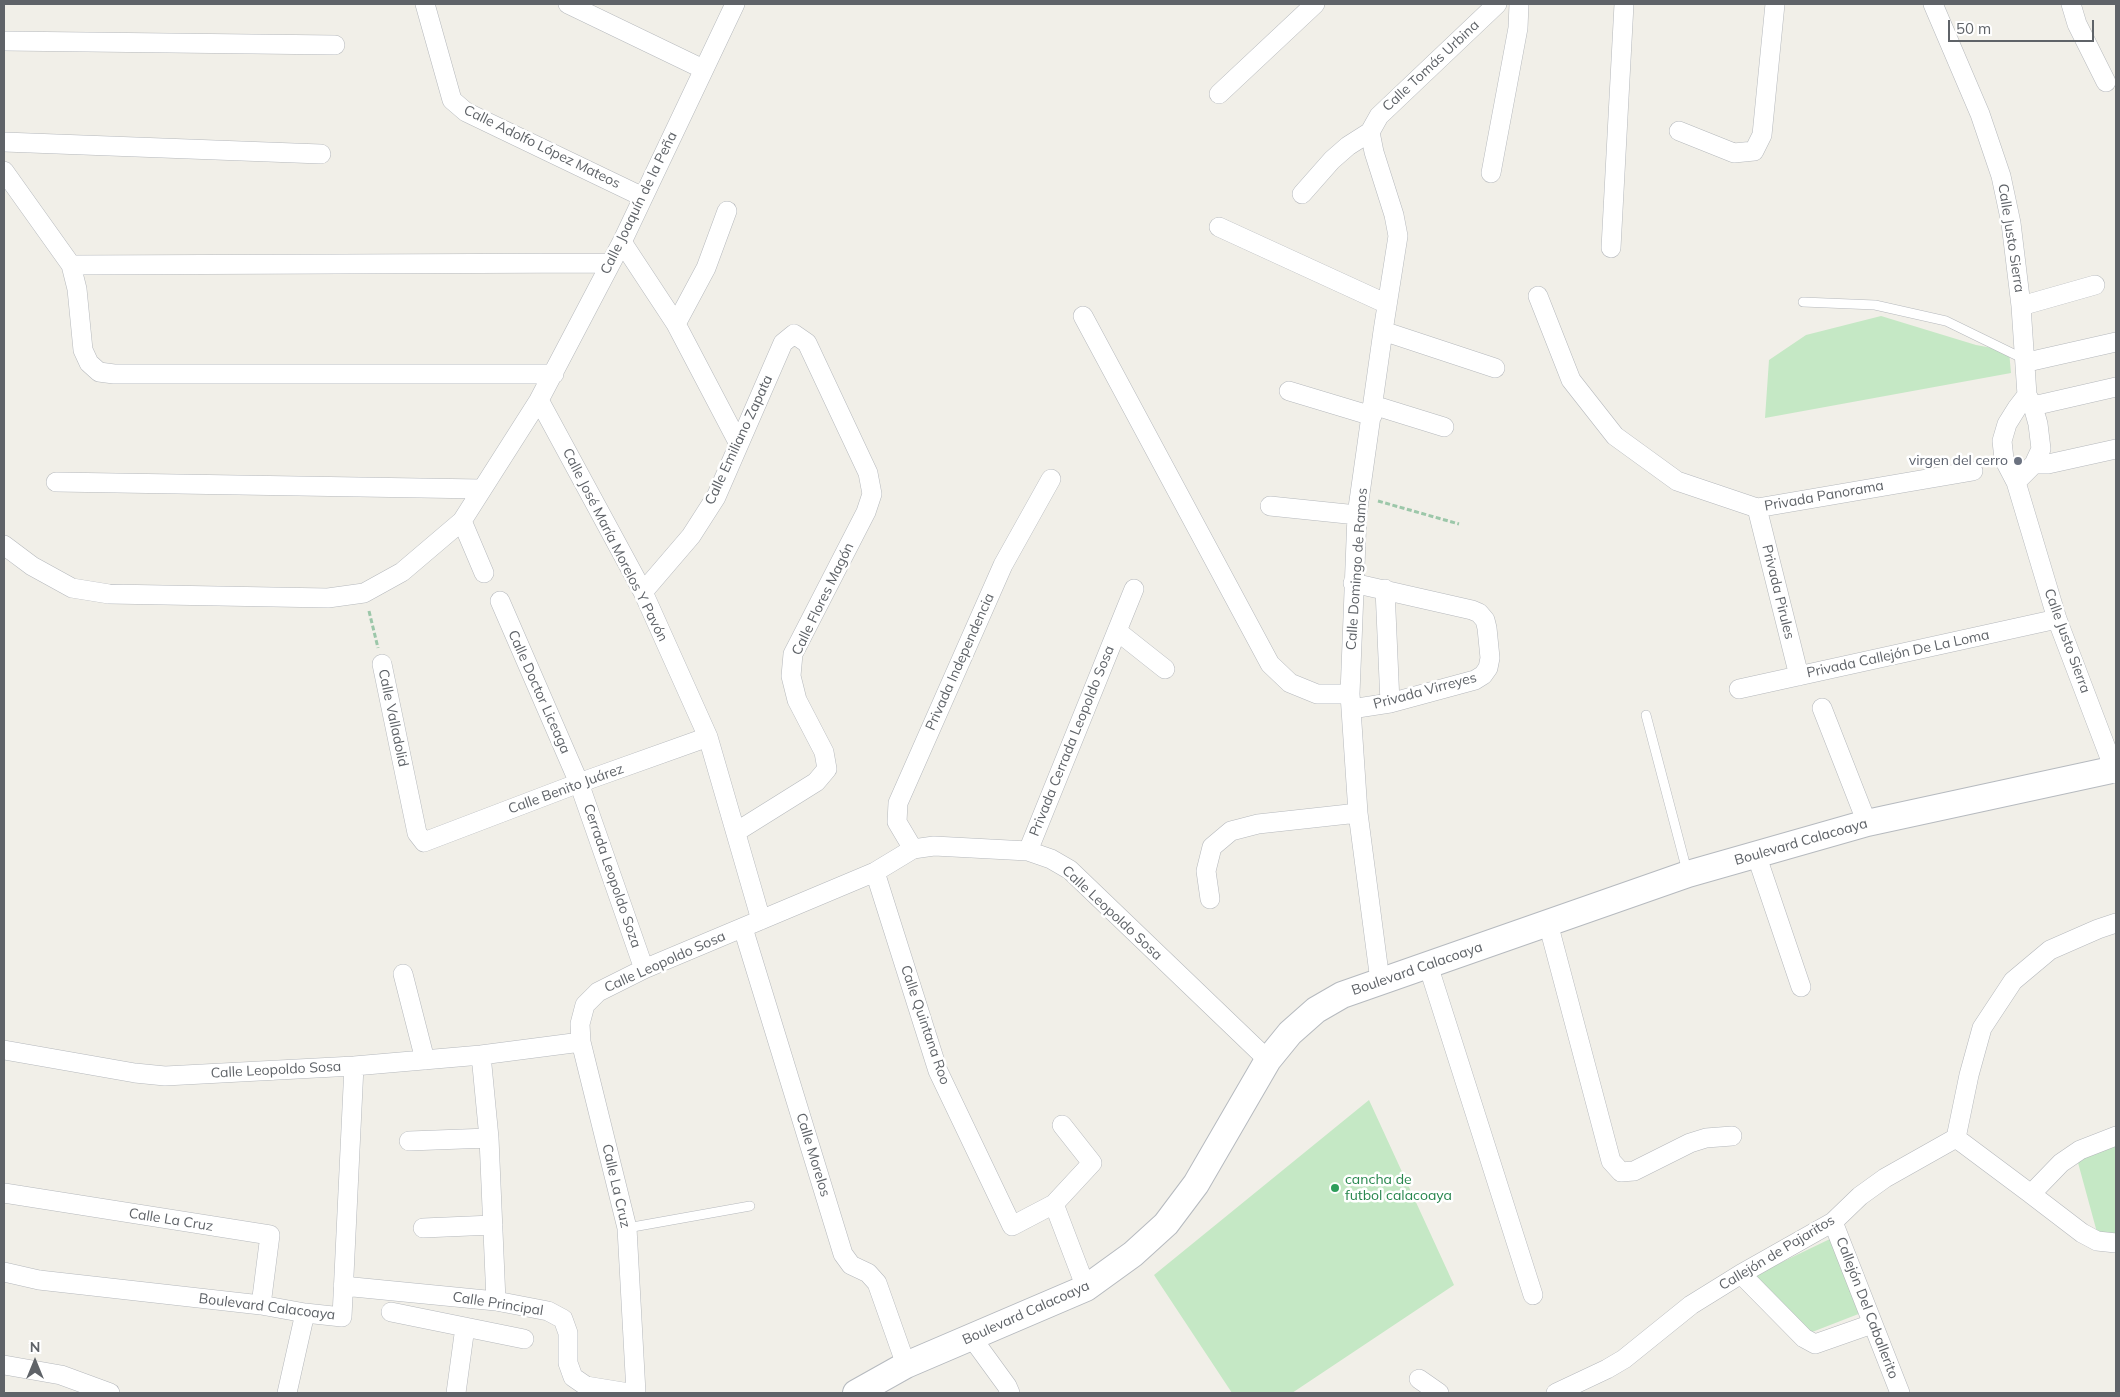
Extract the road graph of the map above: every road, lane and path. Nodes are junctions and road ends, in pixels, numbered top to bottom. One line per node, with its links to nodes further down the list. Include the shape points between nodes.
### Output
1 (425, 4): 23 (street, Calle Adolfo López Mateos, via 452,100 466,112)
2 (568, 4): 13 (street)
3 (735, 4): 13 (street, Calle Joaquín de la Peña)
4 (1315, 4): 15 (street)
5 (1497, 4): 17 (street, Calle Tomás Urbina, via 1379,116)
6 (1519, 4): 21 (street, via 1518,28)
7 (1624, 4): 27 (street)
8 (1775, 4): 16 (street, via 1762,135 1754,151 1734,153)
9 (1933, 4): 34 (street, Calle Justo Sierra, via 1980,114 2001,176 2011,223)
10 (2071, 4): 14 (street, via 2077,24)
11 (4, 41): 12 (street)
12 (335, 45)
13 (703, 69): 23 (street, Calle Joaquín de la Peña)
14 (2106, 82)
15 (1219, 94)
16 (1680, 131)
17 (1370, 132): 22 (street, via 1332,160); 33 (street, Calle Domingo de Ramos, via 1398,236)
18 (4, 142): 19 (street)
19 (321, 154)
20 (4, 171): 29 (street)
21 (1491, 173)
22 (1302, 194)
23 (643, 197): 26 (street, Calle Joaquín de la Peña)
24 (727, 211): 36 (street, via 706,268)
25 (1219, 227): 33 (street)
26 (622, 242): 28 (street, Calle Joaquín de la Peña); 36 (street)
27 (1611, 248)
28 (610, 263): 29 (street); 42 (street, Calle Joaquín de la Peña)
29 (70, 265): 42 (street, via 77,289 83,350 89,363 99,372)
30 (2095, 285): 34 (street)
31 (1538, 296): 59 (street, Privada Panorama, via 1571,380 1615,436 1677,481)
32 (1803, 302): 40 (lane, via 1876,305 1946,321)
33 (1387, 304): 37 (street, Calle Domingo de Ramos)
34 (2021, 306): 40 (street, Calle Justo Sierra)
35 (1083, 316): 77 (street, Privada Virreyes, via 1270,664 1290,683 1317,694)
36 (676, 324): 49 (street)
37 (1383, 331): 41 (street); 47 (street, Calle Domingo de Ramos)
38 (794, 334): 49 (street, Calle Emiliano Zapata, via 783,343); 86 (street, Calle Flores Magón, via 807,343 868,473 872,494 866,512 793,654 791,676 797,700 824,752 826,769 816,782)
39 (2116, 342): 40 (street, via 2032,361)
40 (2024, 359): 46 (street, Calle Justo Sierra)
41 (1494, 368)
42 (554, 374): 45 (street, Calle Joaquín de la Peña)
43 (2116, 387): 46 (street)
44 (1289, 391): 47 (street)
45 (540, 400): 56 (street, Calle Joaquín de la Peña); 68 (street, Calle José María Morelos Y Pavón)
46 (2030, 400): 51 (street, Calle Justo Sierra, via 2038,424 2041,449); 55 (street, Calle Justo Sierra, via 2016,408 2002,441 2004,459)
47 (1372, 411): 48 (street); 57 (street, Calle Domingo de Ramos)
48 (1444, 427)
49 (739, 444): 68 (street, Calle Emiliano Zapata, via 716,497 691,536)
50 (2116, 449): 51 (street, via 2048,464)
51 (2034, 464): 55 (street)
52 (1973, 471): 59 (street, Privada Panorama)
53 (1051, 479): 88 (street, Privada Independencia, via 1003,565 898,803 897,822)
54 (56, 482): 56 (street)
55 (2016, 482): 71 (street, Calle Justo Sierra)
56 (481, 489): 61 (street, Calle Joaquín de la Peña)
57 (1360, 496): 60 (street, Calle Domingo de Ramos); 62 (path)
58 (1270, 506): 60 (street)
59 (1757, 508): 75 (street, Privada Pirules)
60 (1357, 515): 65 (street, Calle Domingo de Ramos)
61 (462, 521): 64 (street); 69 (street, Calle Joaquín de la Peña, via 402,572)
62 (1459, 524)
63 (4, 545): 69 (street, via 32,566 72,588 108,594 328,598)
64 (484, 573)
65 (1353, 583): 67 (street, Privada Virreyes); 77 (street, Calle Domingo de Ramos)
66 (1134, 589): 72 (street, Privada Cerrada Leopoldo Sosa)
67 (1385, 589): 78 (street); 78 (street, Privada Virreyes, via 1480,613 1488,628 1490,658 1488,668 1475,680)
68 (642, 592): 81 (street, Calle José María Morelos Y Pavón)
69 (364, 593): 73 (path, Calle Valladolid)
70 (500, 601): 83 (street, Calle Doctor Liceaga)
71 (2057, 620): 75 (street, Privada Callejón De La Loma); 82 (street, Calle Justo Sierra)
72 (1117, 632): 74 (street, Privada Cerrada Leopoldo Sosa); 89 (street, Privada Cerrada Leopoldo Sosa)
73 (382, 664): 87 (street, Calle Valladolid, via 417,833)
74 (1164, 669)
75 (1799, 676): 76 (street, Privada Callejón De La Loma)
76 (1739, 689)
77 (1350, 701): 78 (street, Privada Virreyes); 84 (street, Calle Domingo de Ramos)
78 (1390, 703)
79 (1822, 708): 85 (street)
80 (1646, 715): 92 (lane)
81 (708, 737): 83 (street, Calle Benito Juárez); 86 (street, Calle José María Morelos Y Pavón)
82 (2116, 771): 85 (street, Boulevard Calacoaya)
83 (579, 783): 87 (street, Calle Benito Juárez); 99 (street, Cerrada Leopoldo Soza)
84 (1358, 813): 93 (street, via 1258,824 1231,831 1212,847 1206,872); 101 (street, Calle Domingo de Ramos)
85 (1867, 823): 90 (street, Boulevard Calacoaya)
86 (736, 832): 94 (street, Calle José María Morelos Y Pavón)
87 (424, 842)
88 (913, 849): 89 (street, Calle Leopoldo Sosa, via 934,846); 91 (street, Calle Leopoldo Sosa)
89 (1028, 851): 107 (street, Calle Leopoldo Sosa, via 1051,858 1070,870)
90 (1756, 854): 92 (street, Boulevard Calacoaya); 102 (street)
91 (875, 872): 94 (street, Calle Leopoldo Sosa); 117 (street, Calle Quintana Roo, via 938,1071 1012,1226)
92 (1688, 874): 95 (street, Boulevard Calacoaya)
93 (1210, 899)
94 (761, 920): 97 (street, Calle Leopoldo Sosa)
95 (1548, 923): 98 (street, Boulevard Calacoaya); 110 (street, via 1611,1161 1621,1172 1634,1171 1690,1143)
96 (2116, 923): 113 (street, via 2050,950 2014,981 1982,1028)
97 (743, 928): 99 (street, Calle Leopoldo Sosa); 138 (street, Calle Morelos, via 843,1254 851,1264 878,1283)
98 (1428, 965): 101 (street, Boulevard Calacoaya); 128 (street)
99 (644, 969): 103 (street, Calle Leopoldo Sosa, via 598,992 585,1005)
100 (403, 974): 106 (street)
101 (1380, 980): 107 (street, Boulevard Calacoaya, via 1342,995 1316,1010 1290,1033)
102 (1801, 987)
103 (580, 1042): 105 (street, Calle Leopoldo Sosa); 122 (street, Calle La Cruz)
104 (4, 1050): 108 (street, Calle Leopoldo Sosa, via 165,1076)
105 (481, 1055): 106 (street, Calle Leopoldo Sosa); 112 (street)
106 (425, 1060): 108 (street, Calle Leopoldo Sosa)
107 (1268, 1060): 127 (street, Boulevard Calacoaya, via 1196,1184 1166,1224 1133,1254)
108 (354, 1066): 126 (street, Boulevard Calacoaya)
109 (1062, 1125): 117 (street, via 1092,1163)
110 (1732, 1136)
111 (2116, 1136): 116 (street, via 2067,1158)
112 (490, 1138): 114 (street); 120 (street)
113 (1956, 1138): 116 (street); 119 (street, Callejón de Pajaritos, via 1885,1178)
114 (409, 1141)
115 (4, 1193): 130 (street, Calle La Cruz, via 270,1235)
116 (2031, 1194): 123 (street, via 2082,1233 2097,1241)
117 (1054, 1204): 127 (street)
118 (750, 1206): 122 (lane)
119 (1833, 1222): 125 (street, Callejón de Pajaritos); 133 (street, Callejón Del Caballerito)
120 (494, 1225): 121 (street); 129 (street)
121 (423, 1228)
122 (626, 1228): 144 (street, Calle La Cruz)
123 (2116, 1243)
124 (4, 1272): 130 (street, Boulevard Calacoaya, via 39,1280)
125 (1741, 1274): 133 (street, via 1804,1338 1815,1344); 148 (street, Callejón de Pajaritos, via 1691,1305 1624,1359)
126 (343, 1286): 129 (street, Calle Principal); 132 (street, Boulevard Calacoaya, via 342,1317)
127 (1086, 1288): 135 (street, Boulevard Calacoaya)
128 (1532, 1295)
129 (496, 1301): 143 (street, Calle Principal, via 563,1318 573,1377 586,1386)
130 (261, 1305): 132 (street, Boulevard Calacoaya)
131 (391, 1312): 134 (street)
132 (305, 1313): 141 (street)
133 (1872, 1324): 149 (street, Callejón Del Caballerito)
134 (465, 1327): 136 (street); 142 (street)
135 (972, 1338): 138 (street, Boulevard Calacoaya); 146 (street)
136 (524, 1339)
137 (4, 1365): 140 (street, via 61,1375)
138 (906, 1365): 145 (street, Boulevard Calacoaya)
139 (1419, 1379): 147 (street)
140 (110, 1393)
141 (287, 1393)
142 (456, 1393)
143 (629, 1393)
144 (636, 1393)
145 (856, 1393)
146 (1010, 1393)
147 (1439, 1393)
148 (1556, 1393)
149 (1900, 1393)

